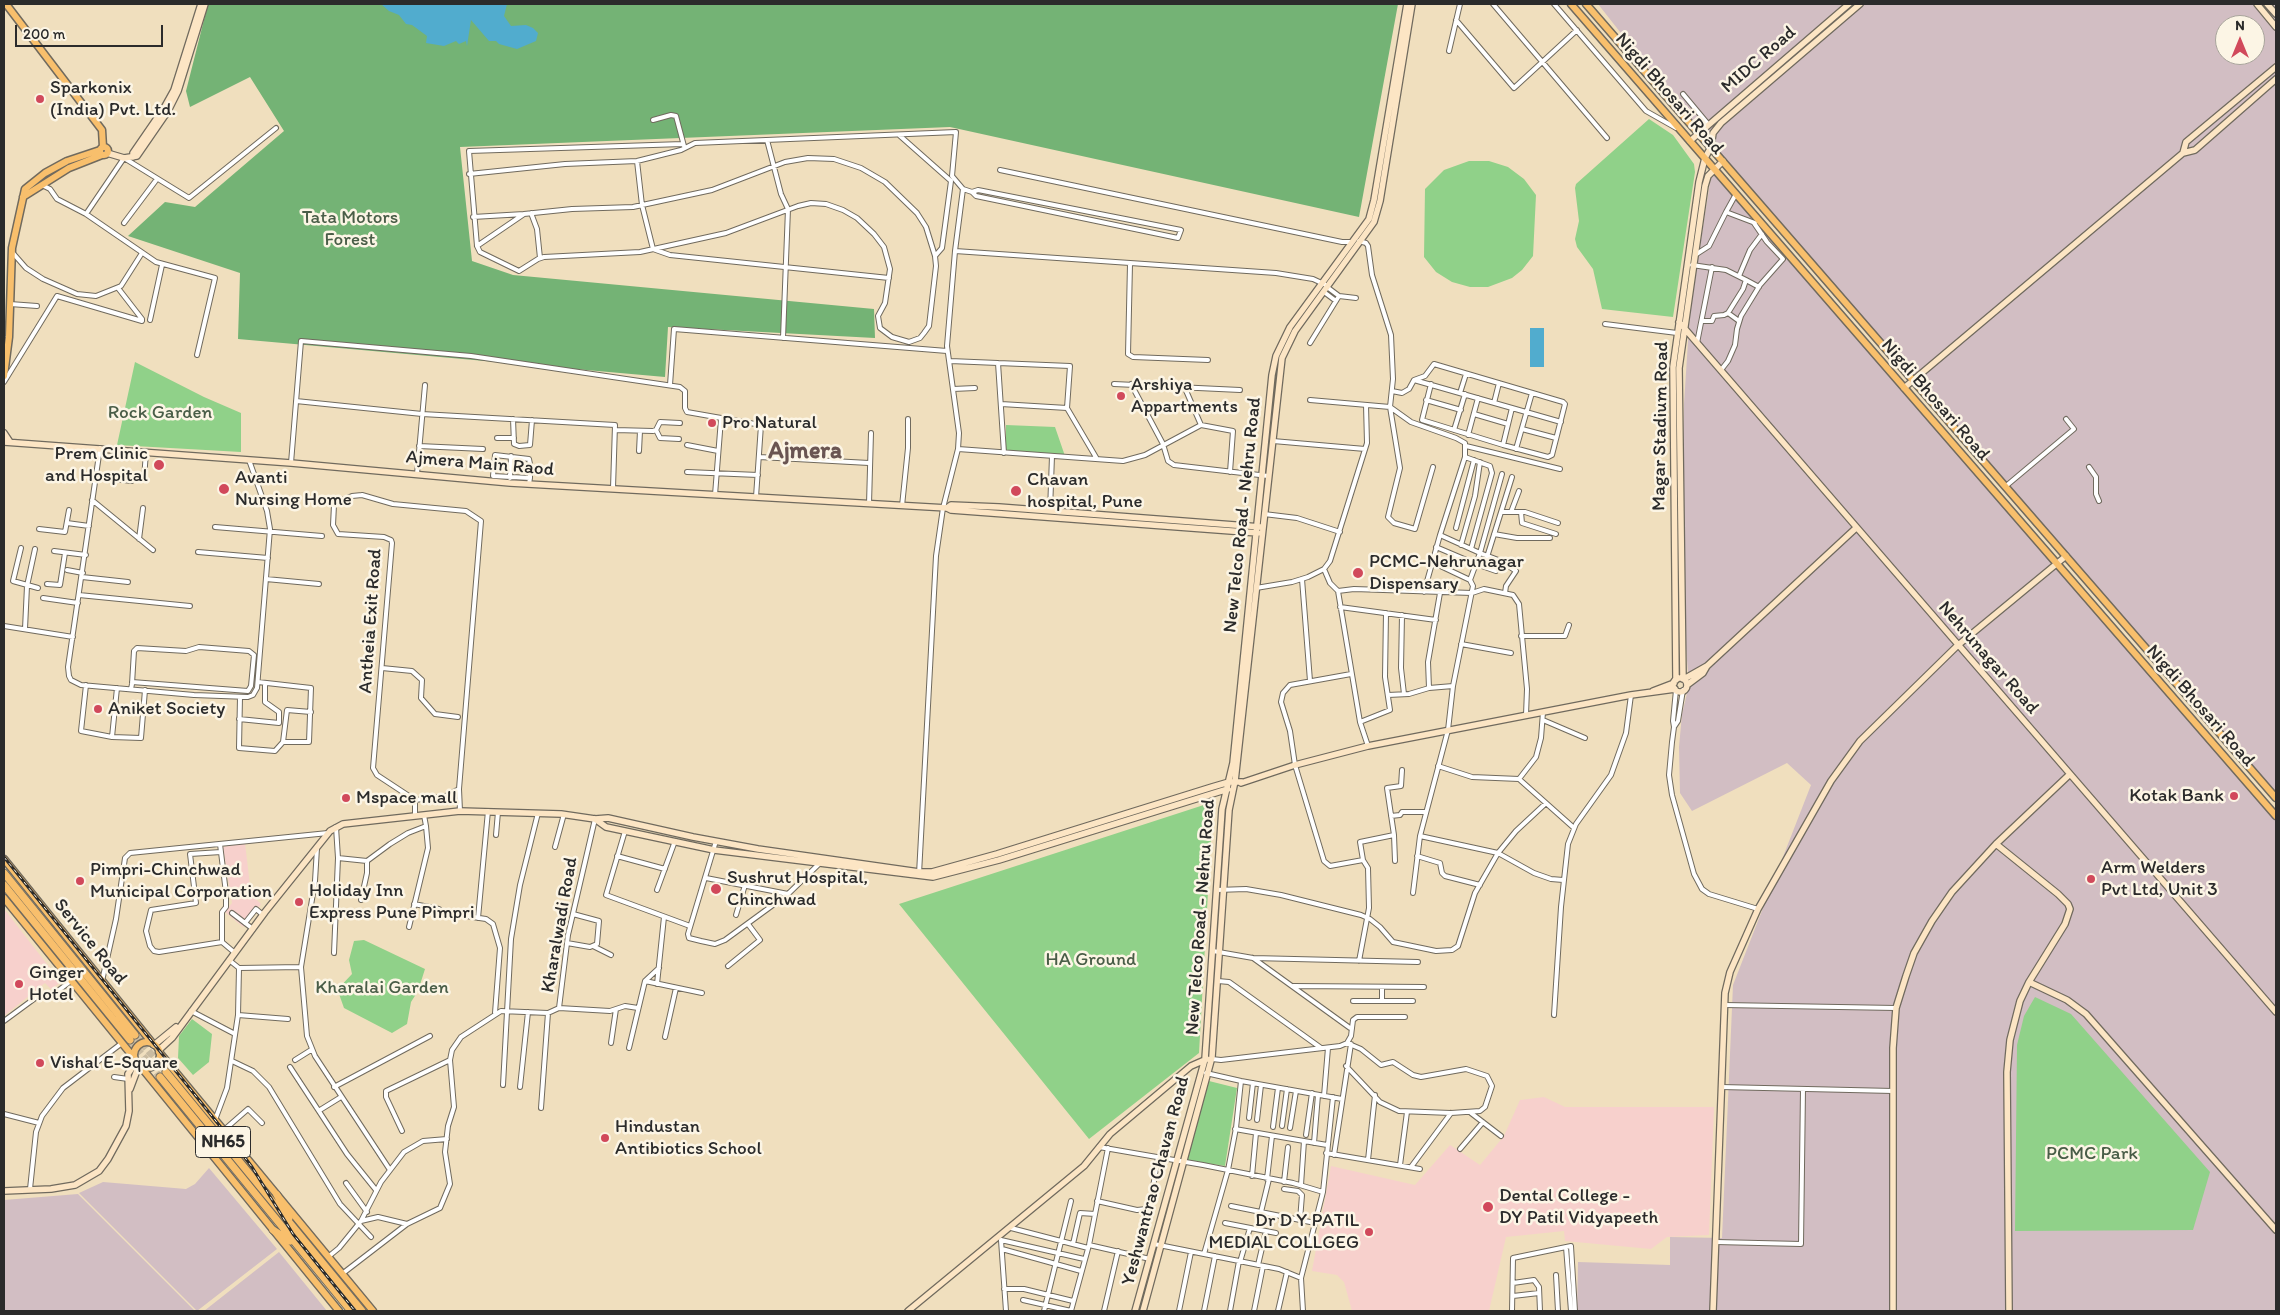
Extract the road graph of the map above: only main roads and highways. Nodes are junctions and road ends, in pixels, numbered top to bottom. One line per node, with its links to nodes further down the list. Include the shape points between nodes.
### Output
1 (6, 4): 4 (main road, via 102,130)
2 (1571, 4): 9 (main road, Nigdi Bhosari Road, via 1736,194 1757,223)
3 (1586, 4): 8 (main road, Nigdi Bhosari Road)
4 (103, 151): 5 (main road); 5 (main road, via 67,161 45,173 25,188)
5 (23, 197): 6 (main road, via 12,252)
6 (6, 337): 7 (main road)
7 (4, 376)
8 (2276, 798)
9 (2276, 816)
10 (4, 860): 16 (main road, Service Road)
11 (4, 873): 14 (highway)
12 (4, 885): 14 (highway)
13 (4, 898): 18 (main road, Service Road)
14 (23, 902): 15 (highway)
15 (133, 1038)
16 (153, 1044): 17 (main road); 18 (main road, via 139,1046 135,1052)
17 (159, 1051): 18 (main road, via 155,1065 148,1068); 19 (main road)
18 (138, 1063): 21 (main road, Service Road)
19 (277, 1194): 20 (highway); 26 (main road)
20 (294, 1229): 22 (highway, NH65, via 163,1075); 25 (highway, NH65)
21 (273, 1230): 22 (highway); 23 (main road, Service Road)
22 (297, 1246): 24 (highway, NH65)
23 (339, 1311)
24 (351, 1311)
25 (362, 1311)
26 (373, 1311)

